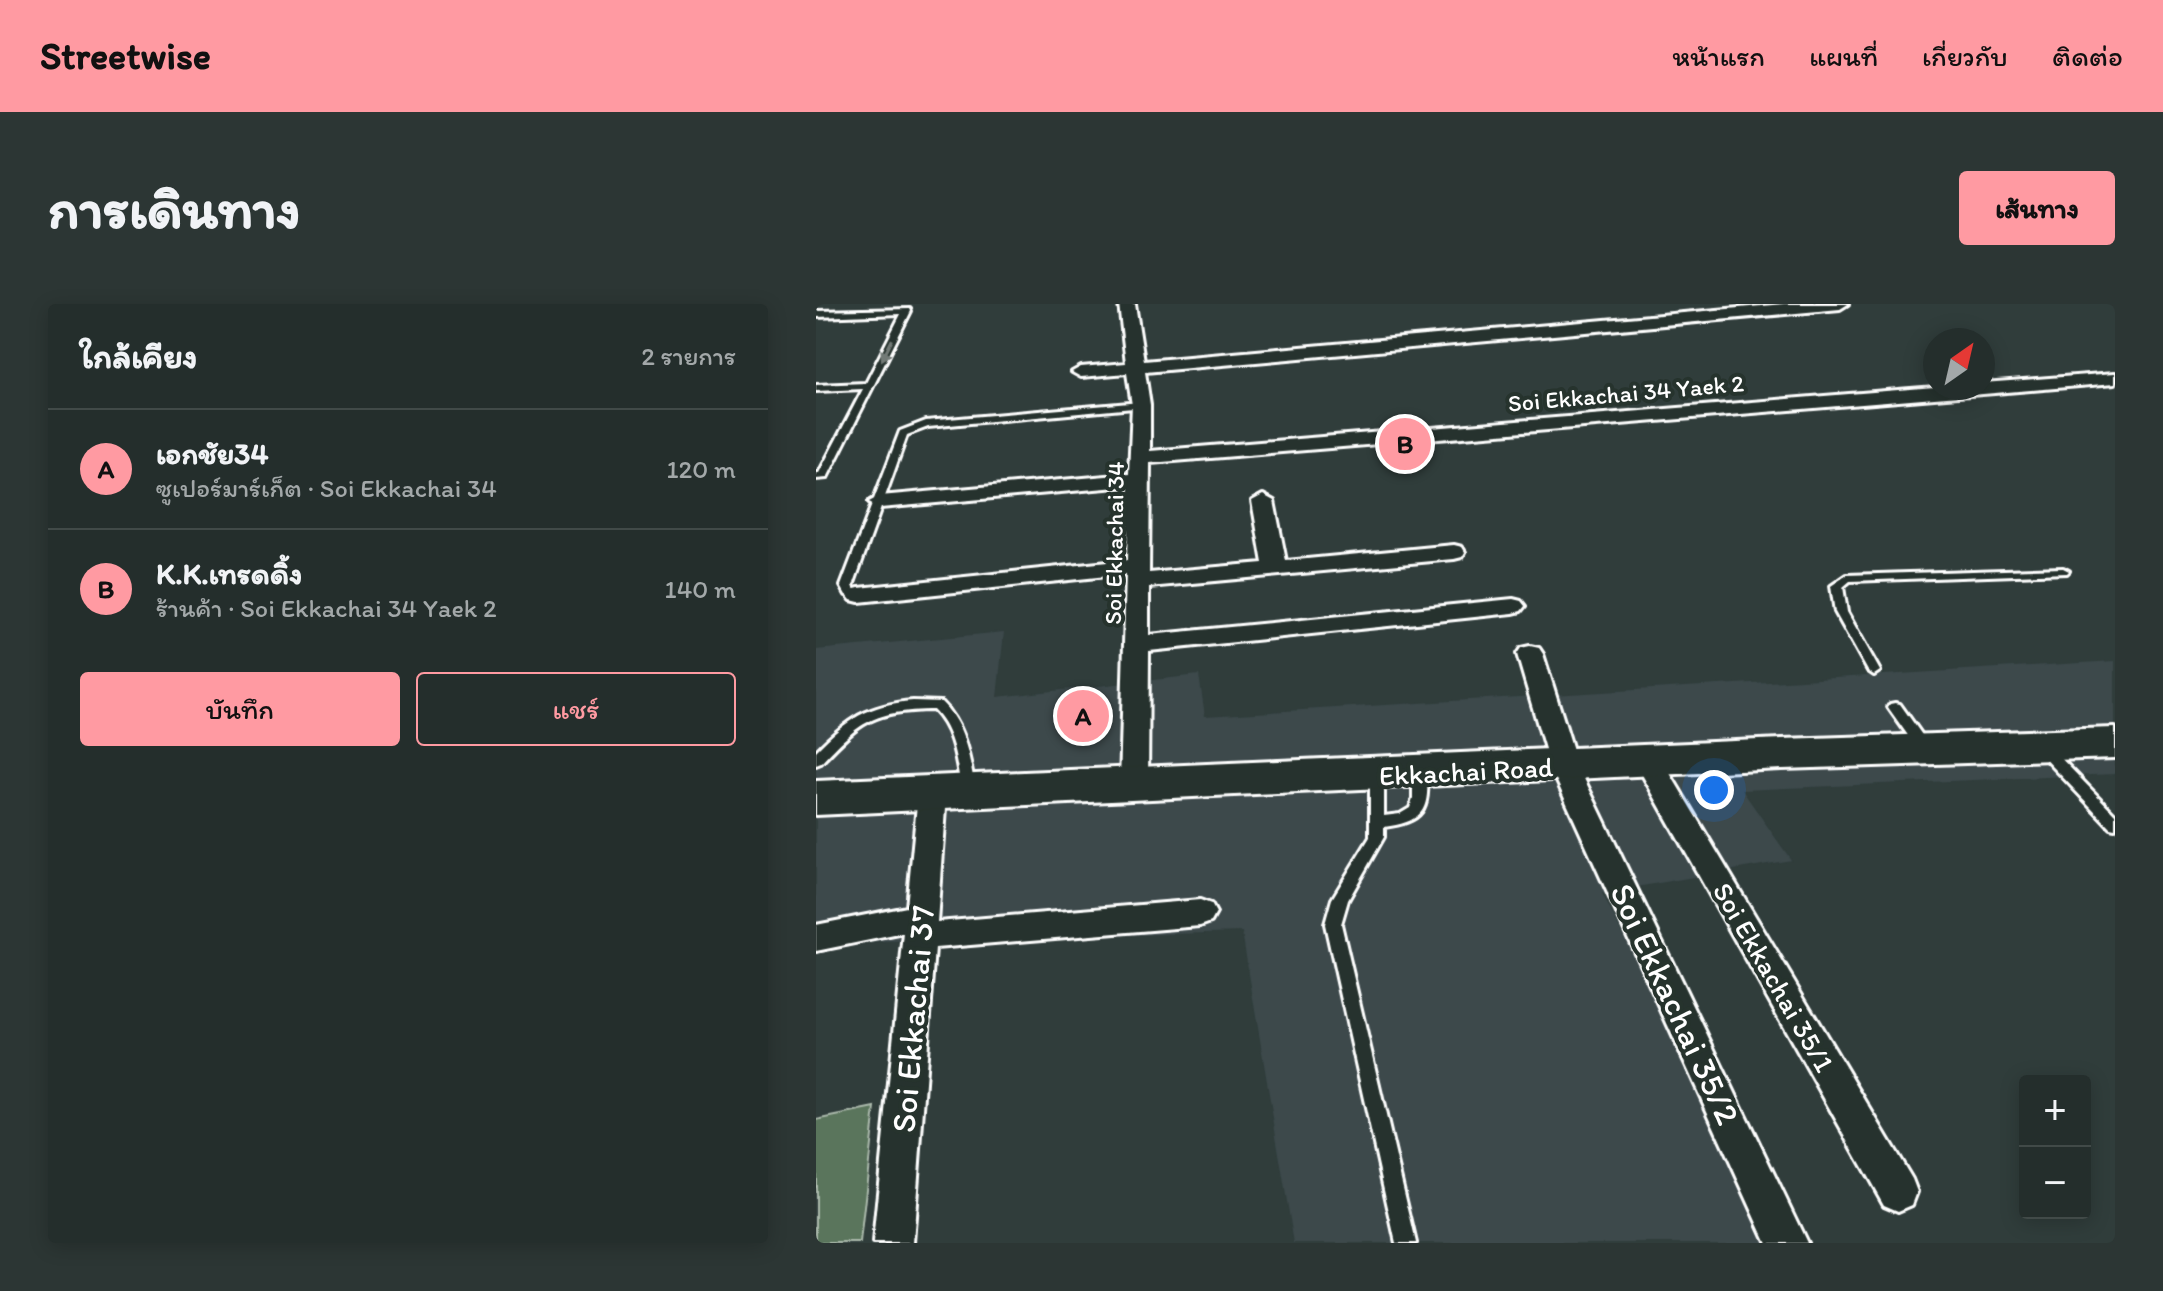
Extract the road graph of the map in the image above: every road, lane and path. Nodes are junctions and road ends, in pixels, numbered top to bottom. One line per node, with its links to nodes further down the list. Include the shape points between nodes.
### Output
1 (1127, 304): 4 (street, Soi Ekkachai 34)
2 (1840, 304): 4 (street)
3 (816, 314): 7 (lane, one-way to 7, via 907,311)
4 (1138, 368): 5 (street); 9 (street, Soi Ekkachai 34)
5 (1081, 372)
6 (2115, 378): 10 (street, Soi Ekkachai 34 Yaek 2)
7 (868, 386): 8 (lane); 11 (lane, via 823,476)
8 (816, 388)
9 (1141, 405): 10 (street, Soi Ekkachai 34); 13 (lane, via 912,427 903,433)
10 (1142, 469): 13 (street, Soi Ekkachai 34 Yaek 2); 17 (street, Soi Ekkachai 34)
11 (816, 476)
12 (1263, 501): 15 (street)
13 (880, 502): 18 (lane, via 847,586)
14 (1454, 552): 15 (street)
15 (1276, 570): 17 (street)
16 (2063, 571): 22 (lane, via 1847,578 1837,586 1841,612)
17 (1140, 574): 18 (street); 20 (street, Soi Ekkachai 34)
18 (859, 595)
19 (1513, 606): 20 (street)
20 (1138, 644): 32 (street, Soi Ekkachai 34)
21 (1530, 654): 29 (street, Soi Ekkachai 35/2)
22 (1874, 671)
23 (1895, 707): 26 (lane)
24 (2115, 743): 25 (main road, Ekkachai Road)
25 (2040, 745): 26 (main road, Ekkachai Road); 36 (lane)
26 (1924, 748): 28 (main road, Ekkachai Road)
27 (816, 760): 33 (lane, via 867,713 892,706 936,705 950,717 959,739)
28 (1649, 762): 29 (main road, Ekkachai Road); 40 (street, Soi Ekkachai 35/1)
29 (1564, 766): 30 (main road, Ekkachai Road); 43 (street, Soi Ekkachai 35/2)
30 (1420, 772): 31 (main road, Ekkachai Road); 35 (lane, via 1422,802 1417,812 1410,819)
31 (1377, 775): 32 (main road, Ekkachai Road); 35 (lane)
32 (1134, 785): 33 (main road, Ekkachai Road)
33 (951, 794): 34 (main road, Ekkachai Road); 38 (street, Soi Ekkachai 37)
34 (816, 798)
35 (1377, 823): 42 (lane, via 1377,837 1340,899 1333,924)
36 (2115, 823)
37 (1200, 913): 38 (street)
38 (921, 926): 39 (street); 41 (street, Soi Ekkachai 37)
39 (816, 938)
40 (1898, 1192)
41 (893, 1243)
42 (1406, 1243)
43 (1787, 1243)

